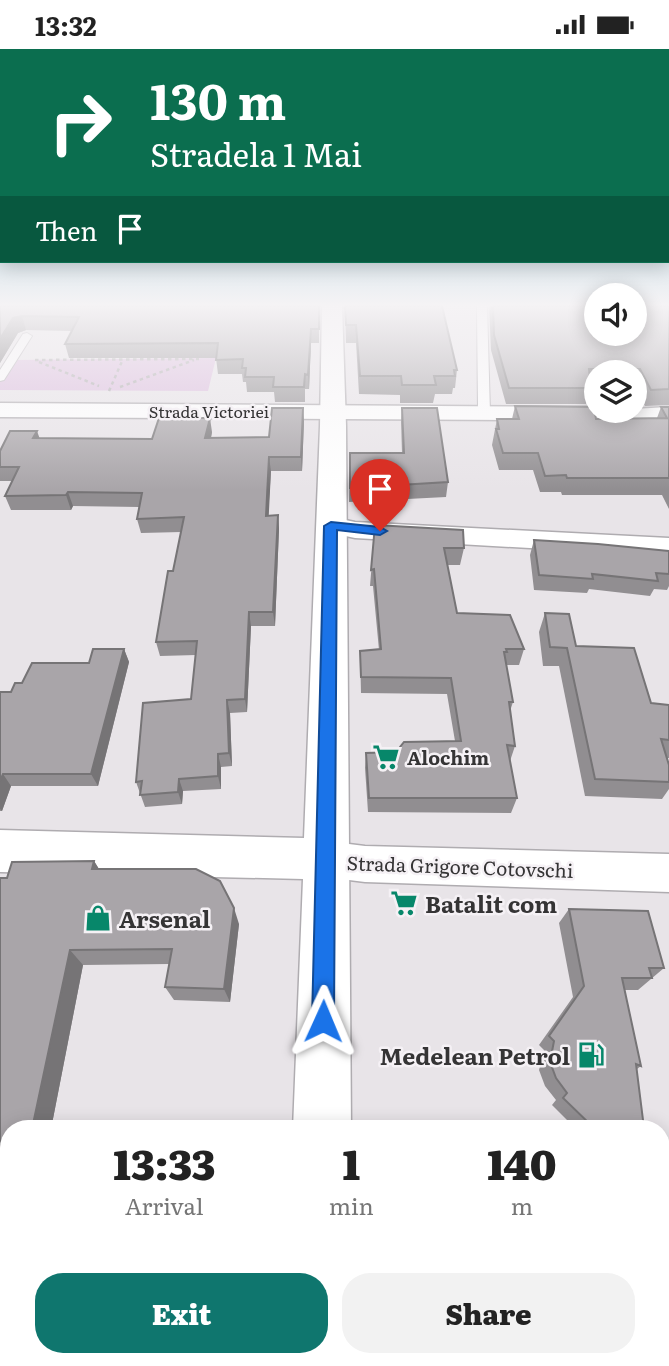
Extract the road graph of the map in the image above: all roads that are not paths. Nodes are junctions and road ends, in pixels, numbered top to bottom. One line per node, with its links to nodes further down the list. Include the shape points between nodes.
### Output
1 (333, 367): 4 (main road)
2 (483, 367): 5 (lane)
3 (0, 410): 4 (street, Strada Victoriei)
4 (333, 412): 5 (street, Strada Victoriei); 7 (main road)
5 (484, 413): 6 (street, Strada Victoriei)
6 (669, 414)
7 (331, 526): 8 (street); 10 (main road)
8 (669, 547)
9 (0, 851): 10 (main road, Strada Grigore Cotovschi)
10 (325, 859): 11 (street, Strada Grigore Cotovschi, via 365,865); 12 (main road)
11 (669, 873)
12 (322, 1120)

